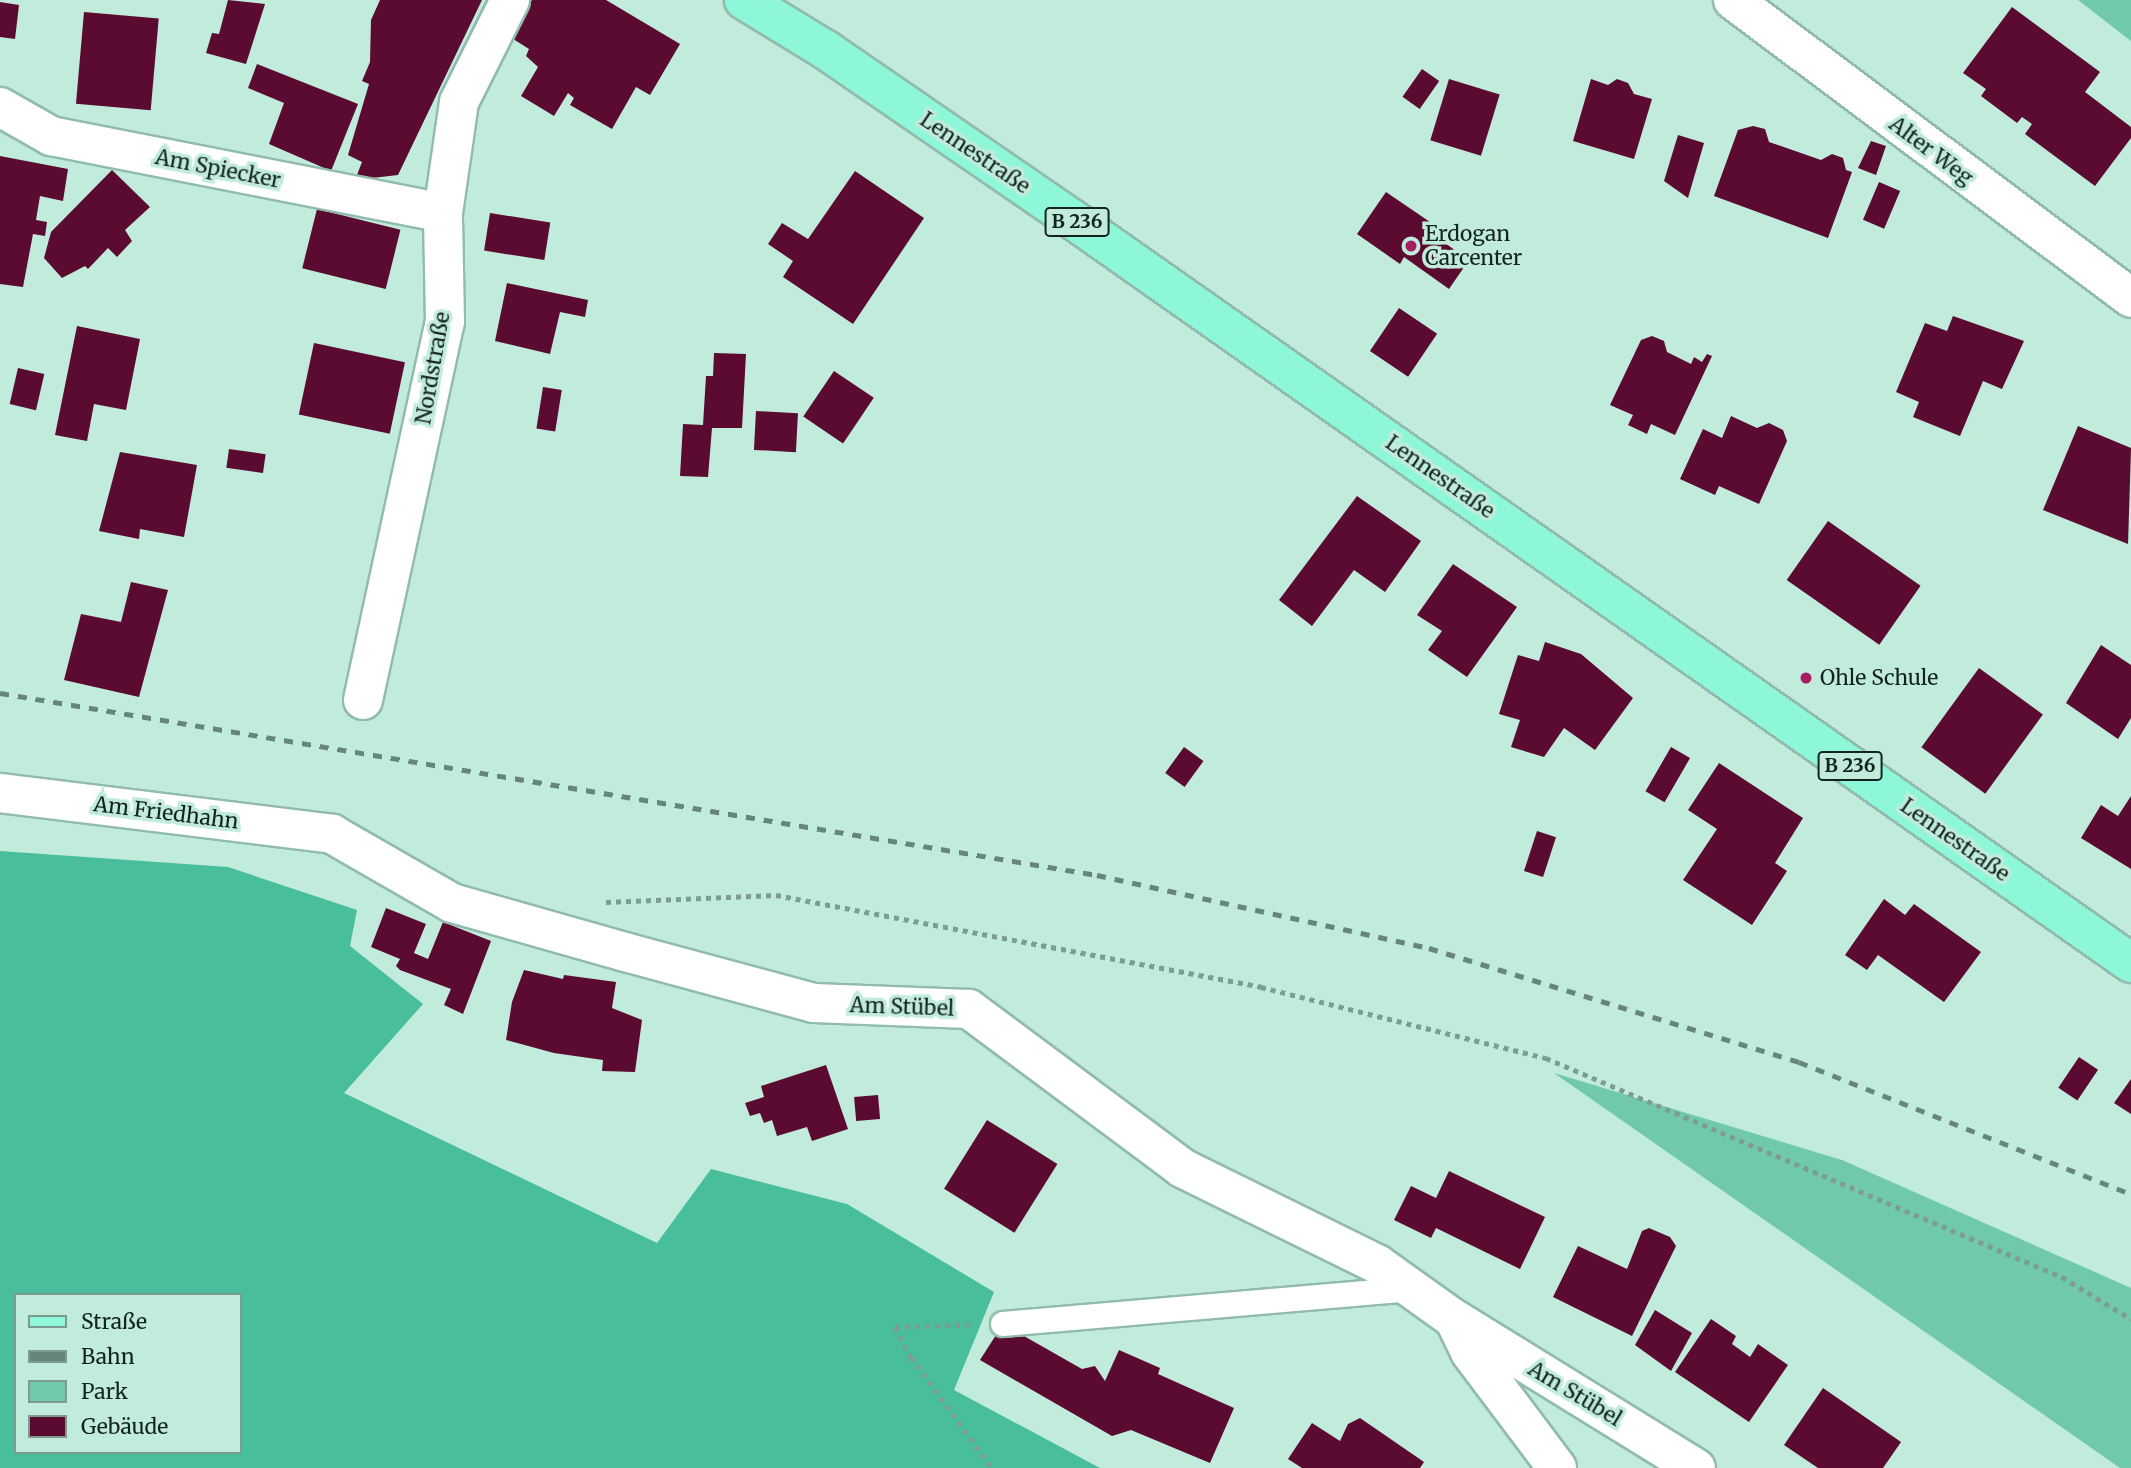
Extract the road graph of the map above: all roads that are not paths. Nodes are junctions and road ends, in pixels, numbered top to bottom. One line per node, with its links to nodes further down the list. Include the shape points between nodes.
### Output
1 (510, 0): 5 (street, Nordstraße, via 459,102)
2 (744, 0): 10 (main road, Lennestraße / B 236, via 826,50 1072,219)
3 (1733, 0): 6 (street, Alter Weg)
4 (0, 107): 5 (street, Am Spiecker, via 51,136)
5 (443, 213): 7 (street, Nordstraße, via 445,322)
6 (2131, 299)
7 (362, 701)
8 (0, 793): 9 (street, Am Friedhahn)
9 (332, 834): 11 (street, Am Stübel, via 452,903 814,1003 969,1010 1182,1168 1377,1264)
10 (2131, 963)
11 (1412, 1289): 12 (street, Am Stübel); 13 (lane)
12 (1454, 1319): 14 (street, Am Stübel, via 1470,1352); 15 (street, Am Stübel)
13 (1003, 1324)
14 (1557, 1468)
15 (1696, 1468)

